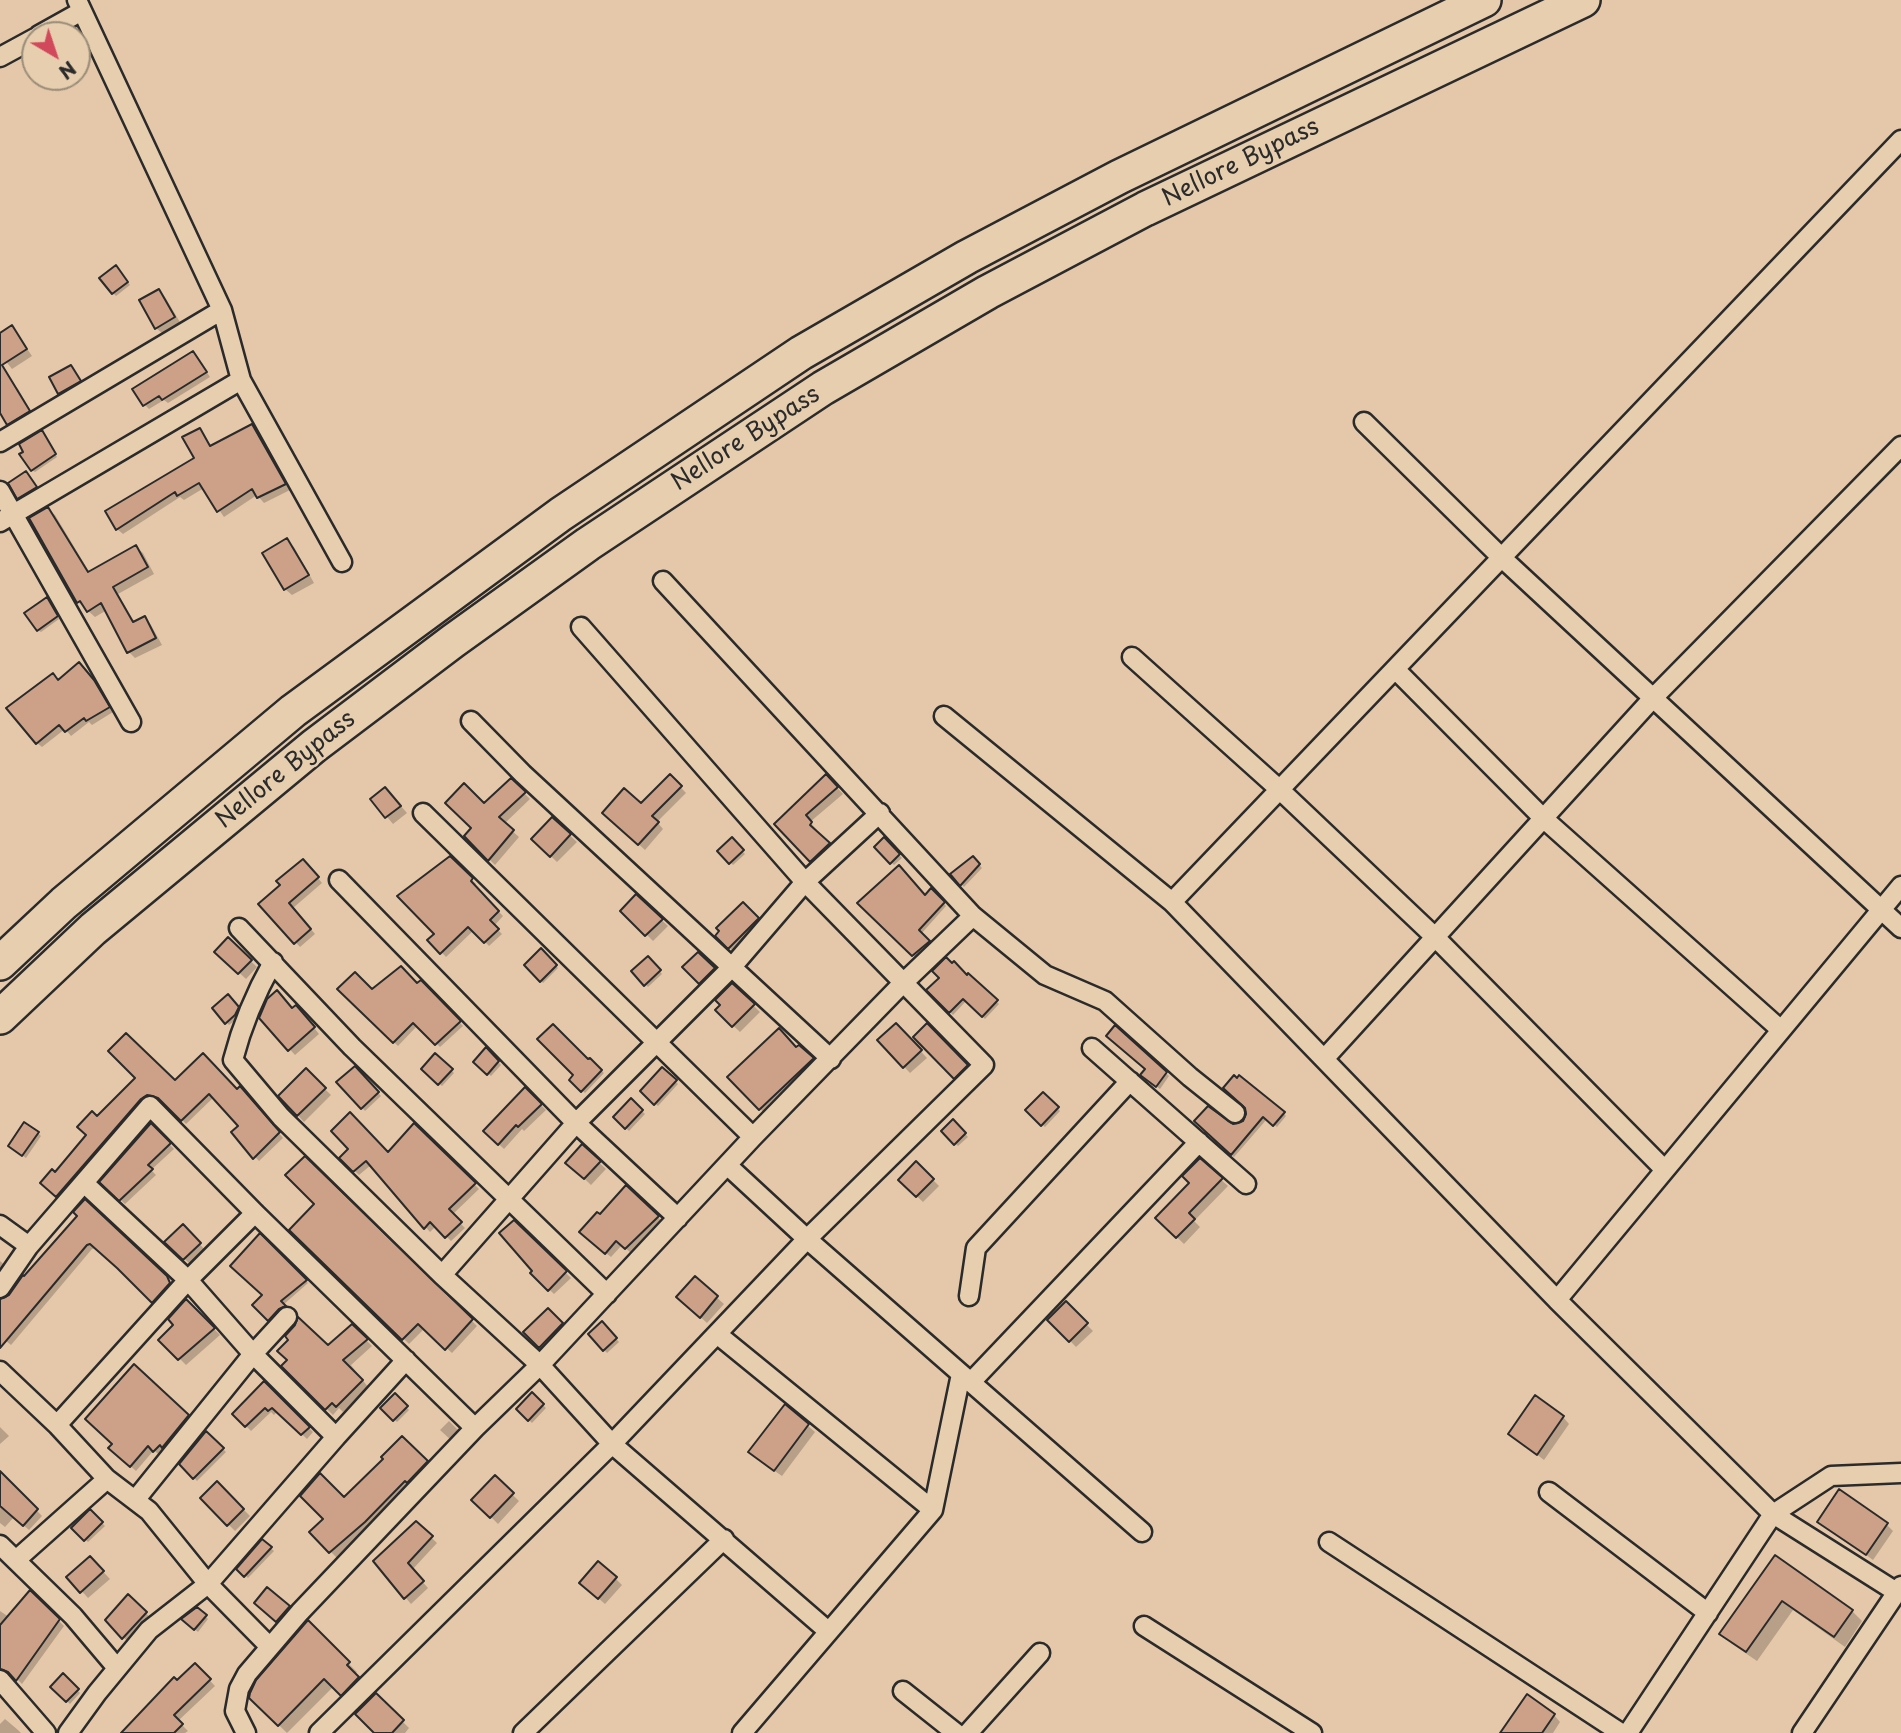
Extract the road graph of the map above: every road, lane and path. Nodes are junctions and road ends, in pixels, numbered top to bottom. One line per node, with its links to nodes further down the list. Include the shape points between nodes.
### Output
1 (1484, 0): 39 (highway, Nellore Bypass, via 1119,177 967,257 801,354 561,514 293,711 64,903)
2 (1583, 0): 42 (highway, Nellore Bypass, via 1145,209 988,292 823,388 588,544 324,738 93,929)
3 (79, 6): 4 (street); 8 (street)
4 (58, 21)
5 (21, 45): 6 (street)
6 (0, 57)
7 (1901, 140): 15 (street)
8 (222, 310): 9 (street); 11 (street)
9 (241, 380): 14 (street); 16 (street)
10 (1364, 422): 15 (street)
11 (0, 442)
12 (1901, 446): 21 (street)
13 (0, 491): 14 (street)
14 (6, 517): 24 (street)
15 (1502, 557): 20 (street); 21 (street)
16 (342, 562)
17 (663, 581): 27 (street)
18 (581, 627): 30 (street)
19 (1132, 657): 25 (street)
20 (1395, 668): 25 (street); 28 (street)
21 (1653, 698): 28 (street); 33 (street)
22 (944, 716): 32 (street)
23 (471, 721): 40 (street)
24 (131, 722)
25 (1279, 789): 32 (street); 37 (street)
26 (423, 813): 44 (street)
27 (880, 813): 30 (street); 34 (street)
28 (1543, 818): 37 (street); 43 (street)
29 (339, 880): 50 (street)
30 (804, 882): 40 (street); 41 (street)
31 (1901, 886): 33 (street)
32 (1172, 902): 47 (street)
33 (1881, 910): 36 (street); 43 (street)
34 (973, 916): 41 (street); 49 (street, via 1045,975 1105,1001)
35 (239, 928): 38 (street)
36 (1901, 928)
37 (1436, 937): 47 (street); 54 (street)
38 (273, 962): 57 (street, via 352,1047); 63 (street, via 253,1001 233,1060 281,1117)
39 (0, 963)
40 (732, 967): 44 (street); 46 (street)
41 (902, 984): 46 (street); 61 (street, via 984,1065)
42 (0, 1017)
43 (1781, 1030): 54 (street)
44 (656, 1044): 50 (street); 51 (street)
45 (1092, 1048): 48 (street)
46 (831, 1059): 51 (street)
47 (1324, 1059): 68 (street)
48 (1130, 1081): 52 (street); 67 (street, via 976,1248)
49 (1235, 1113)
50 (576, 1123): 57 (street); 59 (street)
51 (753, 1138): 53 (street)
52 (1199, 1142): 56 (street); 75 (street)
53 (727, 1165): 59 (street); 61 (street)
54 (1665, 1170): 68 (street)
55 (84, 1183): 58 (street, via 150,1106); 62 (street); 64 (street)
56 (1246, 1184)
57 (510, 1200): 63 (street); 66 (street)
58 (255, 1213): 64 (street); 72 (street)
59 (678, 1218): 66 (street)
60 (0, 1225): 62 (street)
61 (807, 1239): 70 (street); 75 (street)
62 (29, 1246): 65 (street)
63 (442, 1275): 73 (street)
64 (188, 1280): 71 (street); 76 (street)
65 (0, 1288)
66 (607, 1294): 73 (street)
67 (969, 1296)
68 (1556, 1300): 85 (street)
69 (287, 1317): 71 (street)
70 (717, 1334): 79 (street); 84 (street)
71 (253, 1354): 78 (street); 83 (street)
72 (406, 1360): 77 (street); 78 (street)
73 (540, 1364): 77 (street); 79 (street)
74 (0, 1371): 76 (street)
75 (966, 1378): 84 (street); 86 (street)
76 (57, 1425): 81 (street)
77 (475, 1428): 96 (street)
78 (336, 1437): 91 (street)
79 (612, 1444): 87 (street); 104 (street)
80 (1901, 1473): 85 (street, via 1831,1476)
81 (107, 1479): 83 (street); 90 (street)
82 (1549, 1492): 93 (street)
83 (136, 1499): 91 (street)
84 (933, 1510): 95 (street)
85 (1773, 1514): 92 (street); 93 (street)
86 (1142, 1532)
87 (723, 1539): 95 (street); 105 (street)
88 (1329, 1542): 110 (street)
89 (0, 1545): 90 (street)
90 (16, 1560): 98 (street)
91 (208, 1584): 96 (street); 98 (street, via 149,1630)
92 (1899, 1589): 112 (street)
93 (1707, 1614): 111 (street)
94 (1144, 1626): 109 (street)
95 (828, 1631): 106 (street)
96 (270, 1647): 103 (street, via 239,1689 235,1711)
97 (1040, 1653): 108 (street)
98 (117, 1668): 102 (street)
99 (0, 1681): 101 (street)
100 (903, 1691): 107 (street)
101 (47, 1733)
102 (68, 1733)
103 (246, 1733)
104 (319, 1733)
105 (523, 1733)
106 (741, 1733)
107 (956, 1733)
108 (968, 1733)
109 (1312, 1733)
110 (1621, 1733)
111 (1628, 1733)
112 (1802, 1733)

